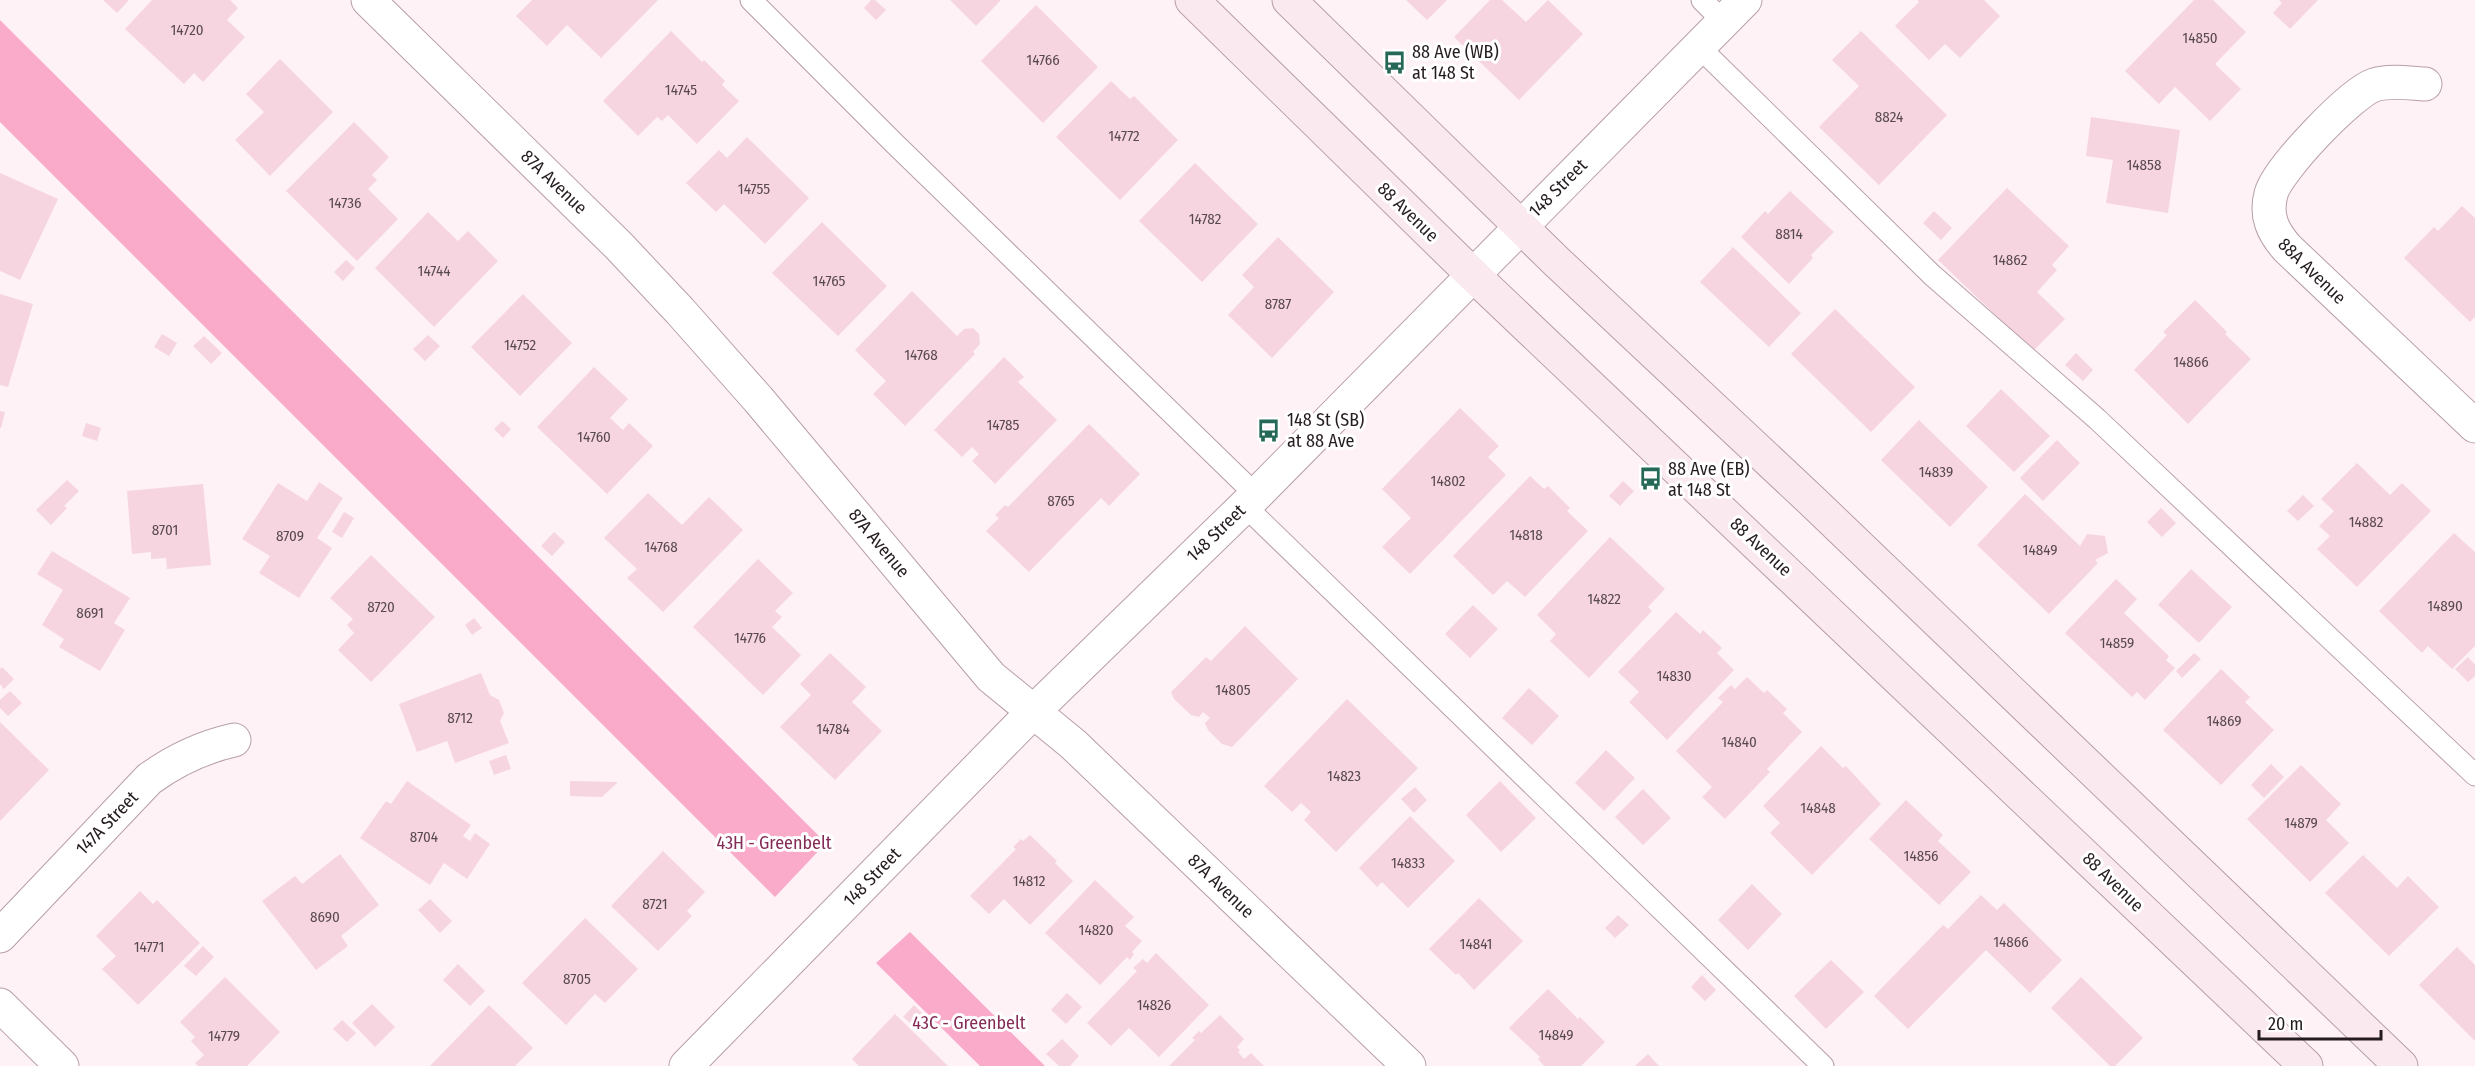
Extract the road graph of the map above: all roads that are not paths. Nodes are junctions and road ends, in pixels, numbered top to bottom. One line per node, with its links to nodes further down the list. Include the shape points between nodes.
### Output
1 (368, 0): 12 (street, 87A Avenue, via 680,311 991,677)
2 (751, 0): 11 (lane)
3 (1192, 0): 9 (main road, 88 Avenue)
4 (1289, 0): 8 (main road)
5 (1724, 7): 6 (street, 148 Street)
6 (1700, 47): 8 (street, 148 Street); 14 (lane, via 1932,275 2097,419)
7 (2425, 84): 10 (street, 88A Avenue, via 2375,84 2347,103 2280,176 2271,192 2270,222 2287,248)
8 (1520, 226): 9 (street, 148 Street); 22 (main road)
9 (1473, 275): 11 (street, 148 Street); 21 (main road, 88 Avenue)
10 (2475, 426)
11 (1250, 500): 12 (street, 148 Street); 20 (lane)
12 (1033, 711): 18 (street, 148 Street); 19 (street, 87A Avenue, via 1073,744)
13 (234, 740): 15 (street, 147A Street, via 198,751 149,779)
14 (2475, 775)
15 (0, 936)
16 (0, 1005): 17 (street)
17 (62, 1066)
18 (686, 1066)
19 (1409, 1066)
20 (1823, 1066)
21 (2306, 1066)
22 (2402, 1066)

